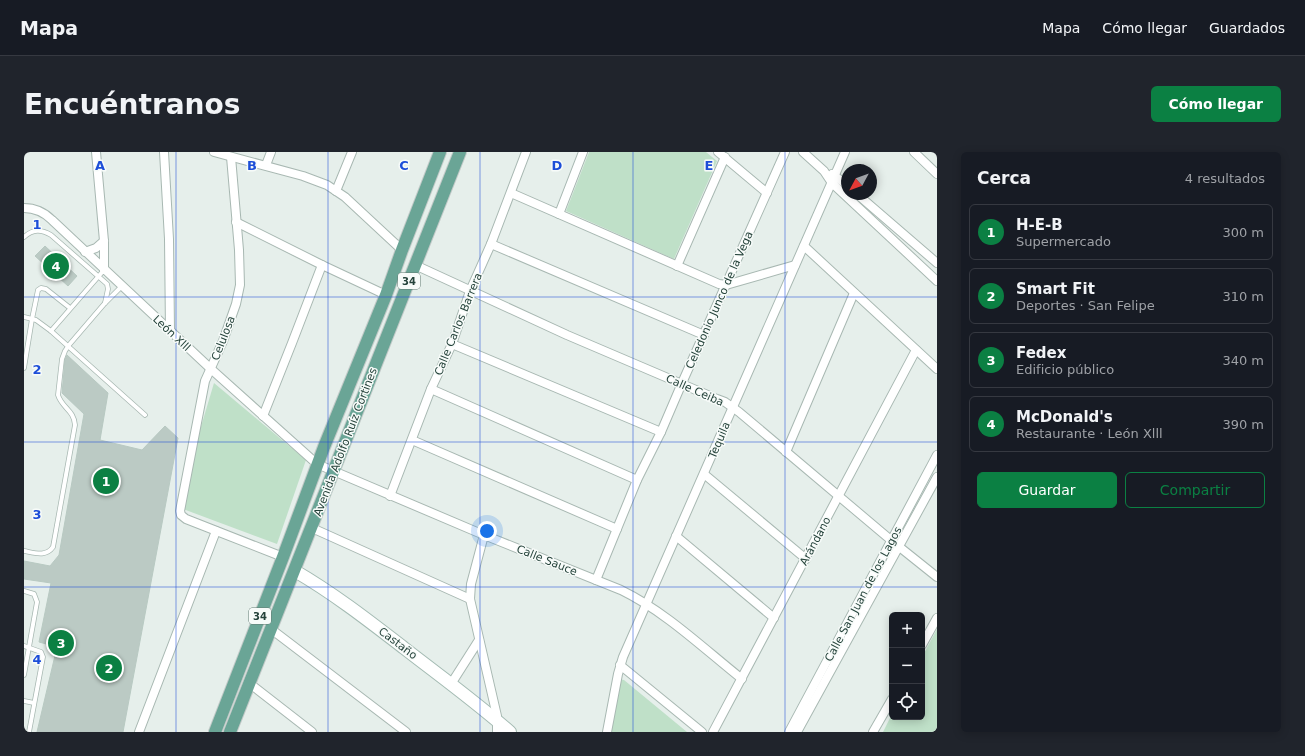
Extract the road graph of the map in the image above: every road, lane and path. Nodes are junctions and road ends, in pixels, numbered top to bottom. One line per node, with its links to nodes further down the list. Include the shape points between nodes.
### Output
1 (96, 152): 28 (street)
2 (164, 152): 50 (street, via 169,240)
3 (214, 152): 15 (street)
4 (271, 152): 16 (street)
5 (352, 152): 20 (street)
6 (440, 152): 31 (main road, Avenida Adolfo Ruíz Cortines / 34)
7 (460, 152): 35 (main road, Avenida Adolfo Ruíz Cortines / 34)
8 (526, 152): 21 (street, Calle Carlos Barrera)
9 (584, 152): 25 (street)
10 (785, 152): 22 (street, Celedonio Junco de la Vega)
11 (803, 152): 18 (street)
12 (845, 152): 18 (street, Tequila)
13 (914, 152): 17 (street)
14 (722, 155): 22 (street); 37 (street)
15 (231, 157): 16 (street); 26 (street, Celulosa)
16 (266, 165): 20 (street, via 317,181)
17 (937, 174)
18 (834, 179): 19 (street); 30 (street, Tequila); 39 (street)
19 (841, 182)
20 (336, 191): 31 (street)
21 (511, 193): 25 (street); 29 (street, Calle Carlos Barrera)
22 (767, 193): 40 (street, Celedonio Junco de la Vega)
23 (864, 200): 33 (street)
24 (24, 208): 32 (street, León Xlll, via 45,214)
25 (559, 214): 37 (street)
26 (236, 222): 34 (street); 56 (street, Celulosa, via 240,275 238,294)
27 (24, 237): 38 (lane, via 37,230 47,233)
28 (104, 241): 32 (street, via 96,248); 38 (street)
29 (492, 244): 42 (street, Calle Carlos Barrera); 51 (street)
30 (804, 246): 36 (street, Tequila); 43 (street)
31 (402, 250): 44 (main road, Avenida Adolfo Ruíz Cortines / 34)
32 (85, 252): 38 (street, León Xlll)
33 (937, 263)
34 (322, 265): 44 (street); 62 (street)
35 (415, 265): 42 (street, Calle Ceiba); 68 (main road, Avenida Adolfo Ruíz Cortines / 34)
36 (795, 265): 40 (street); 60 (street, Tequila)
37 (677, 266): 40 (street)
38 (101, 272): 41 (street, León Xlll); 45 (lane, via 108,286); 46 (lane)
39 (937, 281)
40 (726, 285): 51 (street, Celedonio Junco de la Vega)
41 (122, 286): 45 (lane); 50 (street, León Xlll)
42 (470, 291): 52 (street, Calle Carlos Barrera); 58 (street, Calle Ceiba)
43 (854, 293): 54 (street); 65 (street)
44 (386, 295): 67 (main road, Avenida Adolfo Ruíz Cortines / 34)
45 (104, 303): 53 (lane)
46 (70, 308): 48 (lane, via 46,289 41,288); 49 (lane)
47 (24, 317): 48 (lane)
48 (32, 319): 49 (lane); 55 (lane)
49 (51, 331): 53 (lane)
50 (170, 331): 56 (street, León Xlll)
51 (704, 335): 58 (street, Celedonio Junco de la Vega)
52 (452, 344): 59 (street, Calle Carlos Barrera); 63 (street)
53 (69, 345): 61 (lane); 81 (lane, via 62,359 58,395 74,417 75,425 53,547 45,554)
54 (916, 350): 57 (street); 73 (street, Arándano)
55 (24, 368)
56 (211, 369): 62 (street, León Xlll); 76 (street, Celulosa, via 205,381 180,508 181,515 186,519)
57 (937, 369)
58 (682, 383): 60 (street, Calle Ceiba); 63 (street, Celedonio Junco de la Vega)
59 (431, 390): 64 (street, Calle Carlos Barrera); 71 (street)
60 (733, 407): 65 (street, Calle Ceiba); 69 (street, Tequila)
61 (145, 415)
62 (263, 416): 67 (street, León Xlll)
63 (661, 432): 71 (street, Celedonio Junco de la Vega)
64 (412, 440): 72 (street, Calle Carlos Barrera); 75 (street)
65 (786, 452): 73 (street, Calle Ceiba)
66 (937, 455): 79 (street, Calle San Juan de los Lagos)
67 (317, 464): 68 (street, León Xlll); 82 (main road, Avenida Adolfo Ruíz Cortines / 34)
68 (333, 472): 72 (street, Calle Sauce); 74 (main road, Avenida Adolfo Ruíz Cortines / 34)
69 (704, 474): 78 (street, Tequila); 83 (street)
70 (937, 477): 80 (street, Calle San Juan de los Lagos)
71 (637, 480): 75 (street, Celedonio Junco de la Vega)
72 (390, 496): 77 (street, Calle Sauce)
73 (839, 496): 79 (street, Calle Ceiba); 83 (street, Arándano)
74 (312, 528): 84 (main road, Avenida Adolfo Ruíz Cortines / 34); 88 (street)
75 (617, 528): 86 (street, Celedonio Junco de la Vega)
76 (216, 531): 82 (street); 108 (street)
77 (484, 535): 86 (street, Calle Sauce); 88 (street, via 471,584)
78 (676, 536): 89 (street, Tequila); 90 (street)
79 (892, 541): 80 (street, Calle Ceiba); 117 (street, Calle San Juan de los Lagos)
80 (899, 546): 85 (street, Calle Ceiba); 106 (street, Calle San Juan de los Lagos)
81 (24, 551)
82 (283, 557): 109 (main road, Avenida Adolfo Ruíz Cortines / 34)
83 (806, 559): 90 (street, Arándano)
84 (295, 570): 92 (main road, Avenida Adolfo Ruíz Cortines / 34); 101 (street, Castaño, via 348,606)
85 (937, 577)
86 (596, 580): 89 (street, Calle Sauce)
87 (24, 591): 96 (lane, via 34,594 37,602)
88 (470, 599): 93 (street)
89 (647, 604): 97 (street, Tequila); 99 (street, Calle Sauce)
90 (774, 618): 99 (street, Arándano)
91 (937, 618): 94 (street)
92 (271, 628): 100 (main road, Avenida Adolfo Ruíz Cortines / 34); 112 (street)
93 (479, 640): 101 (street); 105 (street)
94 (925, 640)
95 (24, 646): 96 (lane)
96 (30, 648): 98 (lane); 103 (lane, via 41,652 43,657)
97 (620, 665): 114 (street, Tequila); 115 (street)
98 (24, 675)
99 (742, 679): 116 (street, Arándano)
100 (249, 683): 110 (main road, Avenida Adolfo Ruíz Cortines / 34); 111 (street)
101 (451, 684): 105 (street, Castaño)
102 (24, 701): 103 (lane)
103 (34, 703): 107 (lane)
104 (889, 704): 118 (street)
105 (497, 727): 113 (street, Castaño)
106 (800, 731)
107 (29, 732)
108 (139, 732)
109 (215, 732)
110 (230, 732)
111 (312, 732)
112 (406, 732)
113 (510, 732)
114 (607, 732)
115 (702, 732)
116 (713, 732)
117 (789, 732)
118 (874, 732)

